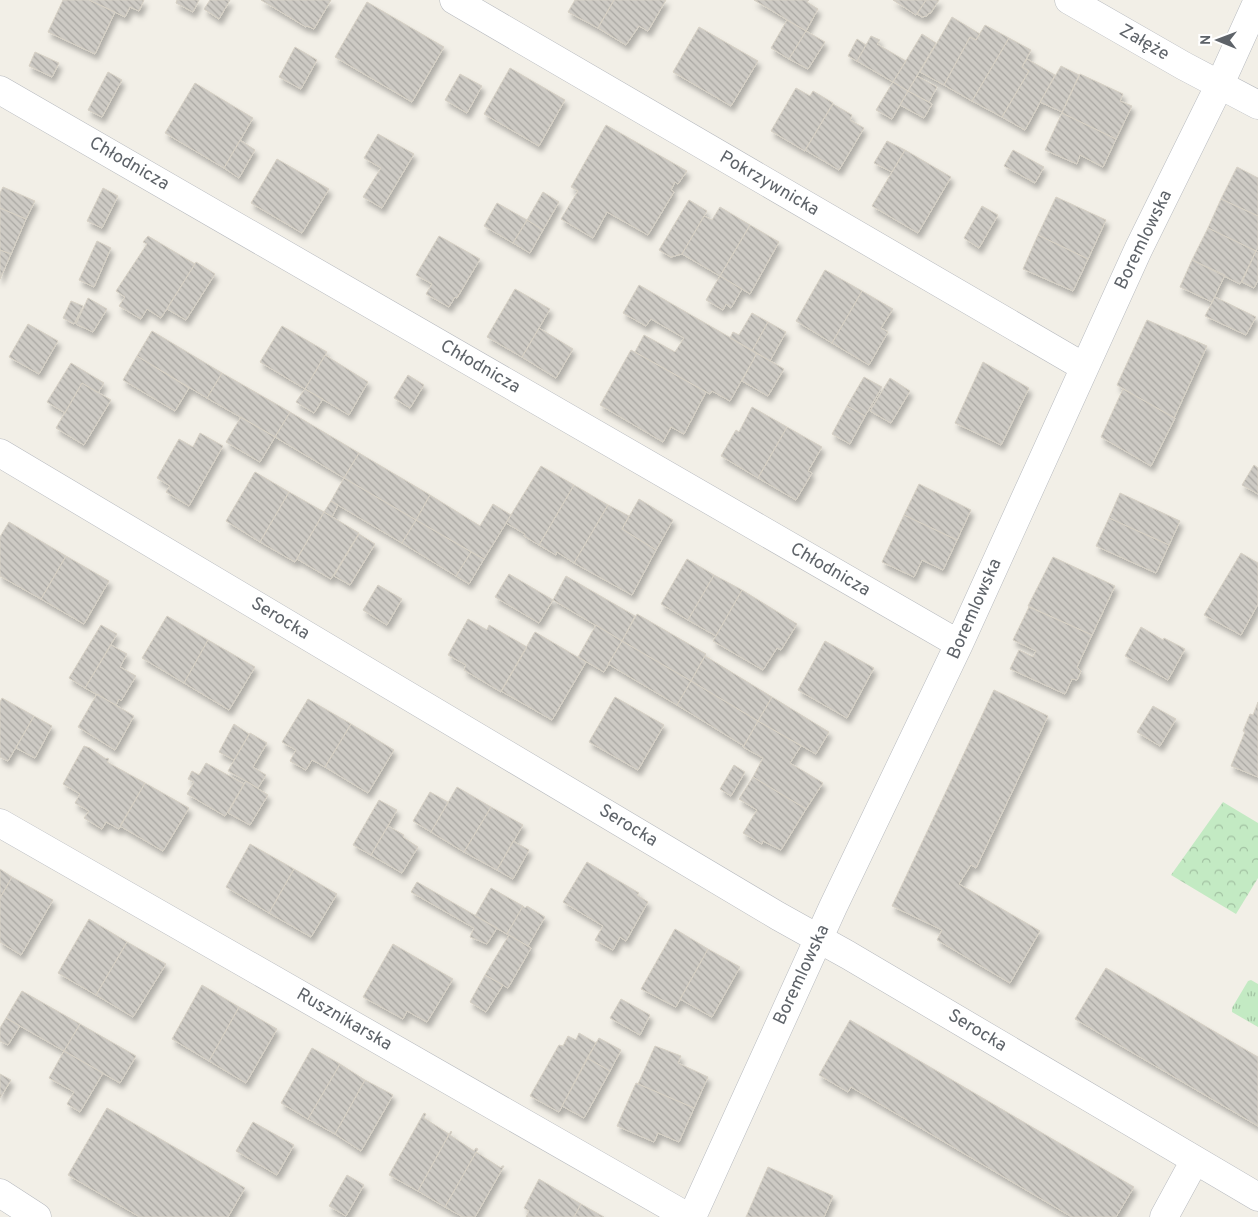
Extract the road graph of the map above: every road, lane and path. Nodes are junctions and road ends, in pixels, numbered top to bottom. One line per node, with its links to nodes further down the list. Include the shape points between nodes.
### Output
1 (454, 0): 7 (street, Pokrzywnicka)
2 (1069, 0): 4 (street, Załęże)
3 (1258, 0): 4 (street, Boremlowska)
4 (1220, 84): 6 (street, Załęże); 7 (street, Boremlowska)
5 (0, 90): 9 (street, Chłodnicza)
6 (1258, 105)
7 (1084, 367): 9 (street, Boremlowska)
8 (0, 453): 11 (street, Serocka)
9 (960, 644): 11 (street, Boremlowska)
10 (0, 823): 16 (street, Rusznikarska)
11 (819, 938): 12 (street, Serocka); 16 (street, Boremlowska)
12 (1195, 1160): 14 (street, Serocka); 17 (street)
13 (0, 1193): 15 (street)
14 (1258, 1197)
15 (37, 1217)
16 (690, 1217)
17 (1164, 1217)

